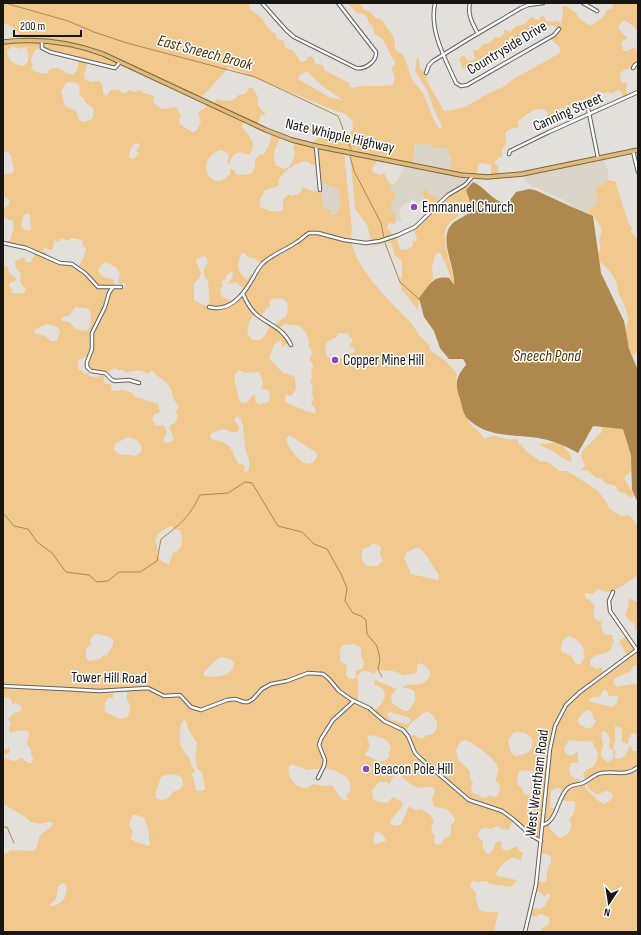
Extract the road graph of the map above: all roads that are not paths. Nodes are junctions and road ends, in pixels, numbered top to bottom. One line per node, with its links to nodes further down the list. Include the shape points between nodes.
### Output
1 (262, 3): 2 (street, via 294,37 357,68 363,68 374,60 376,52)
2 (338, 3)
3 (435, 3): 12 (street, Countryside Drive, via 434,28)
4 (470, 3): 9 (street, via 468,10)
5 (543, 3): 9 (street, via 528,5)
6 (583, 3): 7 (street)
7 (597, 11)
8 (559, 29): 12 (street, Countryside Drive, via 554,35 464,86 456,83)
9 (478, 34): 12 (street)
10 (42, 41): 11 (main road, Nate Whipple Highway); 13 (main road, Nate Whipple Highway, via 82,47); 13 (street, via 42,48 50,52 115,68)
11 (3, 42)
12 (444, 54): 16 (street, via 430,64)
13 (120, 62): 20 (main road, Nate Whipple Highway, via 266,130)
14 (638, 63): 15 (street)
15 (633, 68)
16 (426, 73)
17 (638, 92): 19 (street, Canning Street)
18 (587, 103): 19 (street)
19 (589, 115): 23 (street, Canning Street, via 510,151); 24 (street)
20 (316, 146): 26 (main road, Nate Whipple Highway); 27 (street)
21 (638, 150): 22 (main road, Nate Whipple Highway)
22 (633, 151): 24 (main road, Nate Whipple Highway); 25 (street)
23 (509, 154)
24 (598, 158): 26 (main road, Nate Whipple Highway, via 522,174 498,177)
25 (638, 172)
26 (473, 176): 31 (street, via 465,185 448,195 417,226 398,235 366,243 309,233 264,262)
27 (320, 190)
28 (3, 243): 29 (street, via 26,248 60,263 72,264 89,276 98,287)
29 (113, 287): 30 (street); 34 (street, via 92,333 92,349 87,367 115,381 129,380)
30 (121, 287)
31 (243, 293): 32 (street, via 224,308); 33 (street, via 255,313 281,330)
32 (208, 307)
33 (291, 345)
34 (139, 383)
35 (613, 592): 36 (street, via 609,603 610,612)
36 (637, 650): 41 (street, West Wrentham Road, via 580,692 560,714 551,741)
37 (3, 686): 38 (street, Tower Hill Road, via 99,691 150,688 164,696 180,695 192,707 201,710 227,700 248,702 268,686 308,673 320,673 328,677 337,690)
38 (354, 701): 40 (street, via 333,720 321,739 320,745 325,760); 42 (street, Tower Hill Road, via 403,730 420,758 464,796 502,812)
39 (638, 767): 41 (street, via 626,773 599,773 583,783 569,787 551,820)
40 (318, 778)
41 (542, 825): 42 (street, West Wrentham Road)
42 (541, 841): 43 (street, West Wrentham Road, via 535,889)
43 (525, 932)

